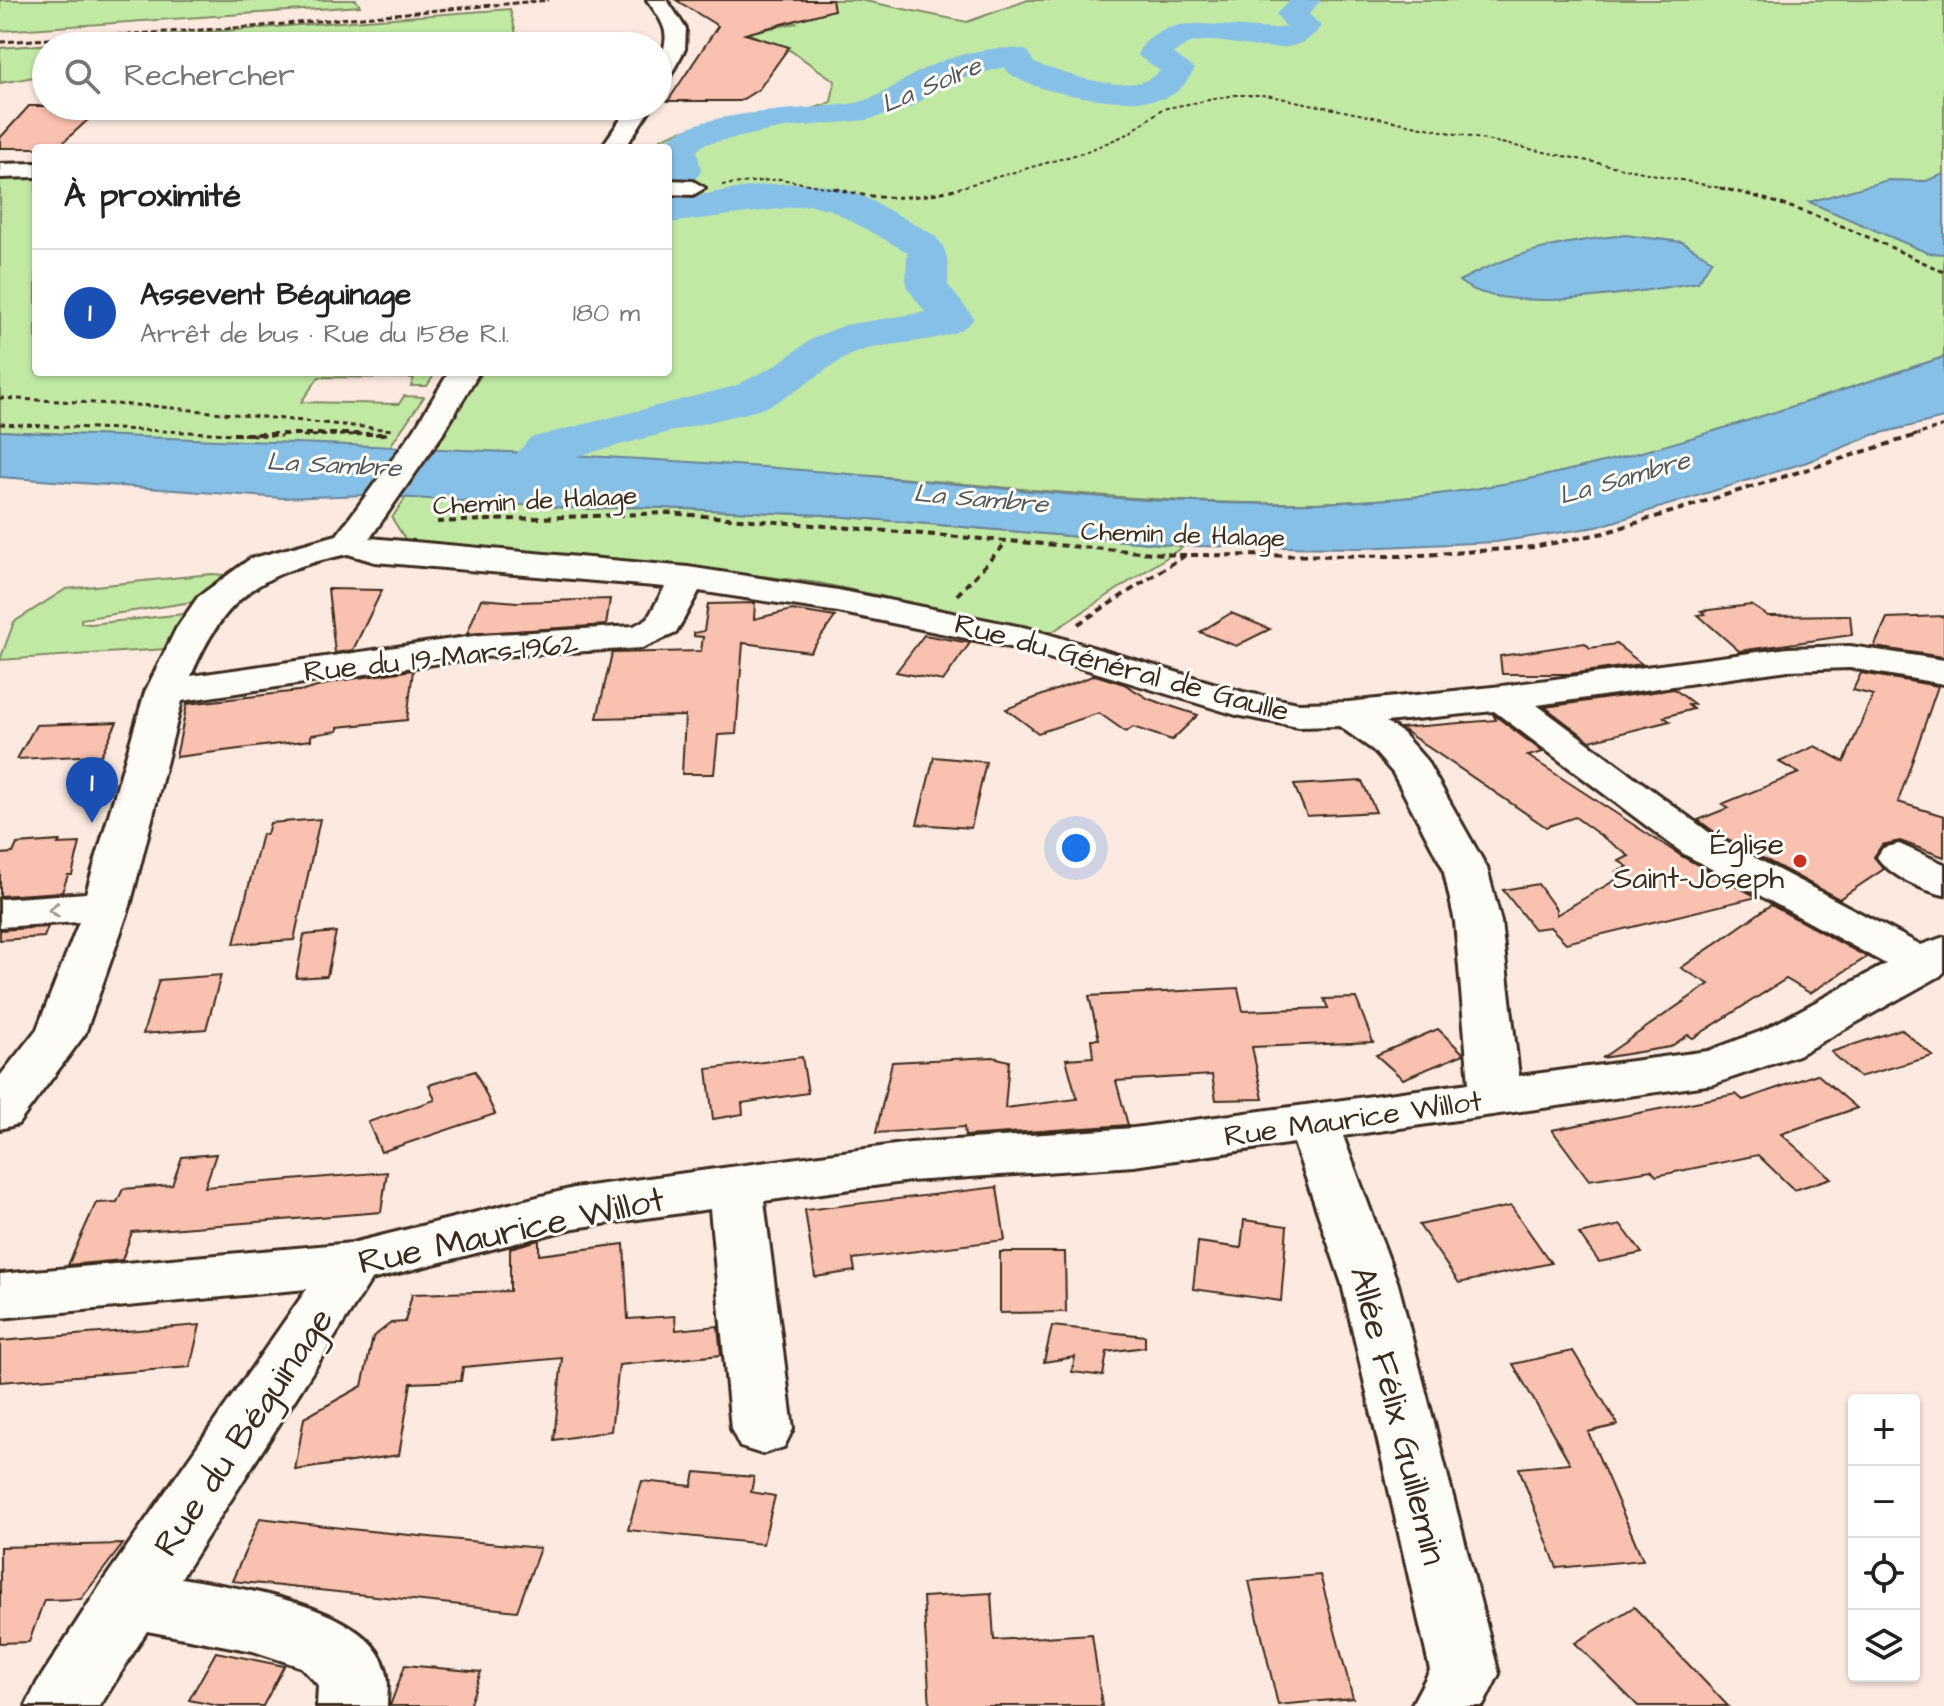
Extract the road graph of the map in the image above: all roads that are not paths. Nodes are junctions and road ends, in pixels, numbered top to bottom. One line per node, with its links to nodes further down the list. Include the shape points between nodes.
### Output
1 (656, 0): 2 (street, via 672,15 678,30)
2 (672, 57)
3 (632, 120): 4 (street)
4 (616, 144)
5 (32, 170): 6 (street)
6 (0, 171)
7 (672, 187): 8 (street)
8 (693, 188)
9 (461, 376): 10 (street, via 413,433 377,506)
10 (349, 543): 11 (street, Rue du Général de Gaulle, via 375,551); 13 (street, via 263,567 211,605 189,637)
11 (688, 578): 13 (street, Rue du 19-Mars-1962, via 663,625 642,637 481,646); 15 (street, Rue du Général de Gaulle, via 934,619 1047,644 1264,710)
12 (1944, 672): 14 (street, Rue du Général de Gaulle, via 1850,657 1788,659)
13 (165, 692): 18 (street)
14 (1502, 698): 15 (street, Rue du Général de Gaulle); 20 (street, via 1699,845)
15 (1348, 714): 21 (street, via 1387,741 1411,769 1465,868 1478,922)
16 (1899, 857): 17 (street)
17 (1944, 882)
18 (107, 906): 19 (street, one-way to 19); 22 (street, via 60,1034)
19 (0, 913)
20 (1934, 958): 21 (street, Rue Maurice Willot, via 1780,1043 1714,1067)
21 (1496, 1099): 23 (street, Rue Maurice Willot)
22 (0, 1111)
23 (1313, 1124): 24 (street, Rue Maurice Willot, via 1134,1147 910,1162); 31 (street, Allée Félix Guillemin, via 1370,1284 1465,1674)
24 (735, 1186): 25 (street, Rue Maurice Willot, via 574,1208); 27 (street)
25 (352, 1264): 26 (street, Rue Maurice Willot); 28 (street, Rue du Béguinage)
26 (0, 1296)
27 (762, 1429)
28 (129, 1598): 29 (street, Rue du Béguinage); 30 (street, Rue du Béguinage, via 253,1621 324,1644 353,1674)
29 (61, 1706)
30 (352, 1706)
31 (1446, 1706)

